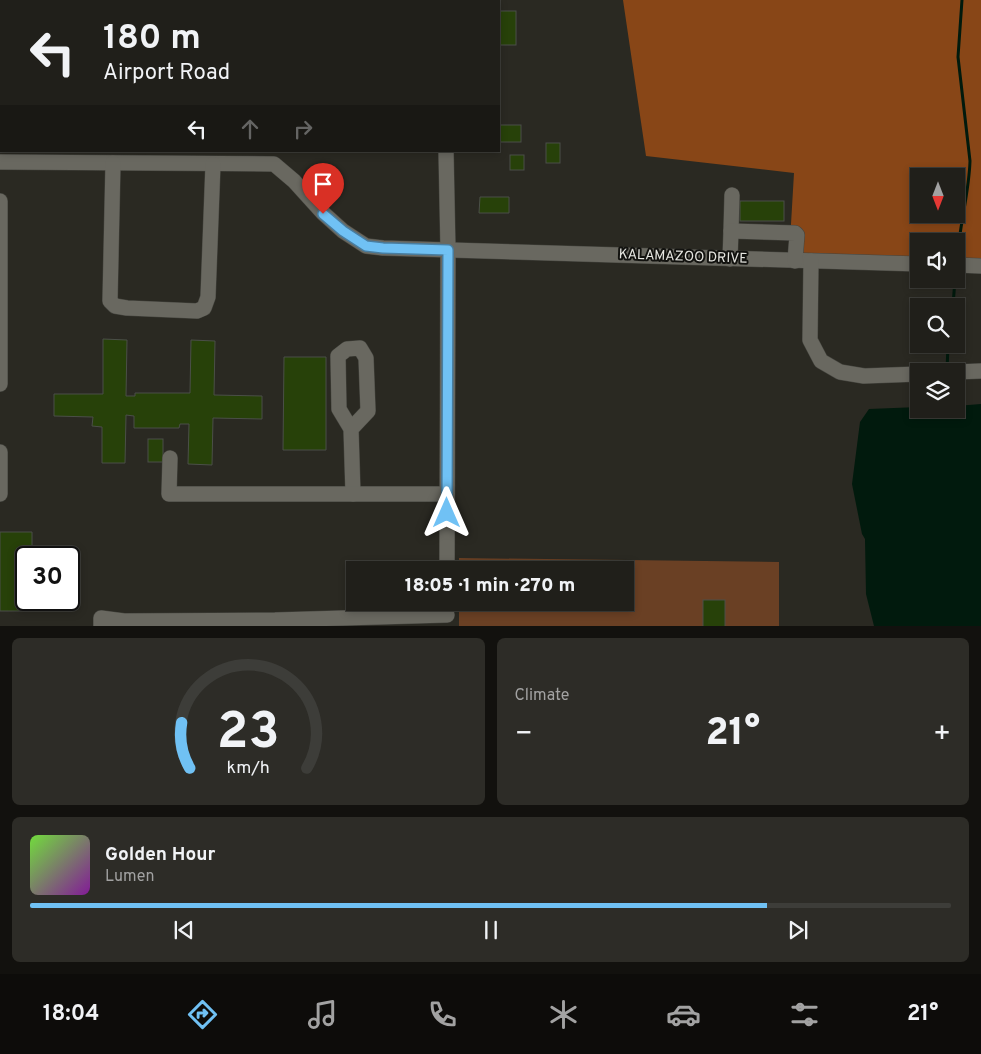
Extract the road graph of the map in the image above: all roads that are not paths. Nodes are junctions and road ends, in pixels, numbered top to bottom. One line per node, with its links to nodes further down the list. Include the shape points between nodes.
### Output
1 (446, 152): 8 (street)
2 (0, 162): 3 (street, KALAMAZOO DRIVE)
3 (113, 163): 4 (street, KALAMAZOO DRIVE); 4 (street, via 110,301 115,306 126,308 196,311 204,308 208,297)
4 (213, 164): 8 (street, KALAMAZOO DRIVE, via 274,164 323,214 366,246)
5 (732, 195): 7 (street)
6 (0, 202): 15 (street)
7 (731, 231): 9 (street); 10 (street, via 795,232)
8 (448, 250): 9 (street, KALAMAZOO DRIVE); 25 (street)
9 (730, 259): 10 (street, KALAMAZOO DRIVE)
10 (796, 261): 11 (street, KALAMAZOO DRIVE)
11 (811, 261): 12 (street, KALAMAZOO DRIVE); 18 (street, via 810,340 821,362 840,372 864,376)
12 (910, 264)
13 (965, 265): 14 (street)
14 (981, 266)
15 (0, 306): 19 (street)
16 (981, 371): 17 (street)
17 (965, 372)
18 (910, 374)
19 (0, 384)
20 (351, 429): 20 (street, via 339,409 338,356 347,348 360,348 366,358 368,411); 24 (street)
21 (0, 452): 23 (street)
22 (170, 458): 24 (street, via 170,494)
23 (0, 494)
24 (353, 494): 25 (street)
25 (447, 494): 26 (street)
26 (447, 561)
27 (447, 615): 28 (street)
28 (416, 621): 29 (street, via 328,618)
29 (101, 622)

